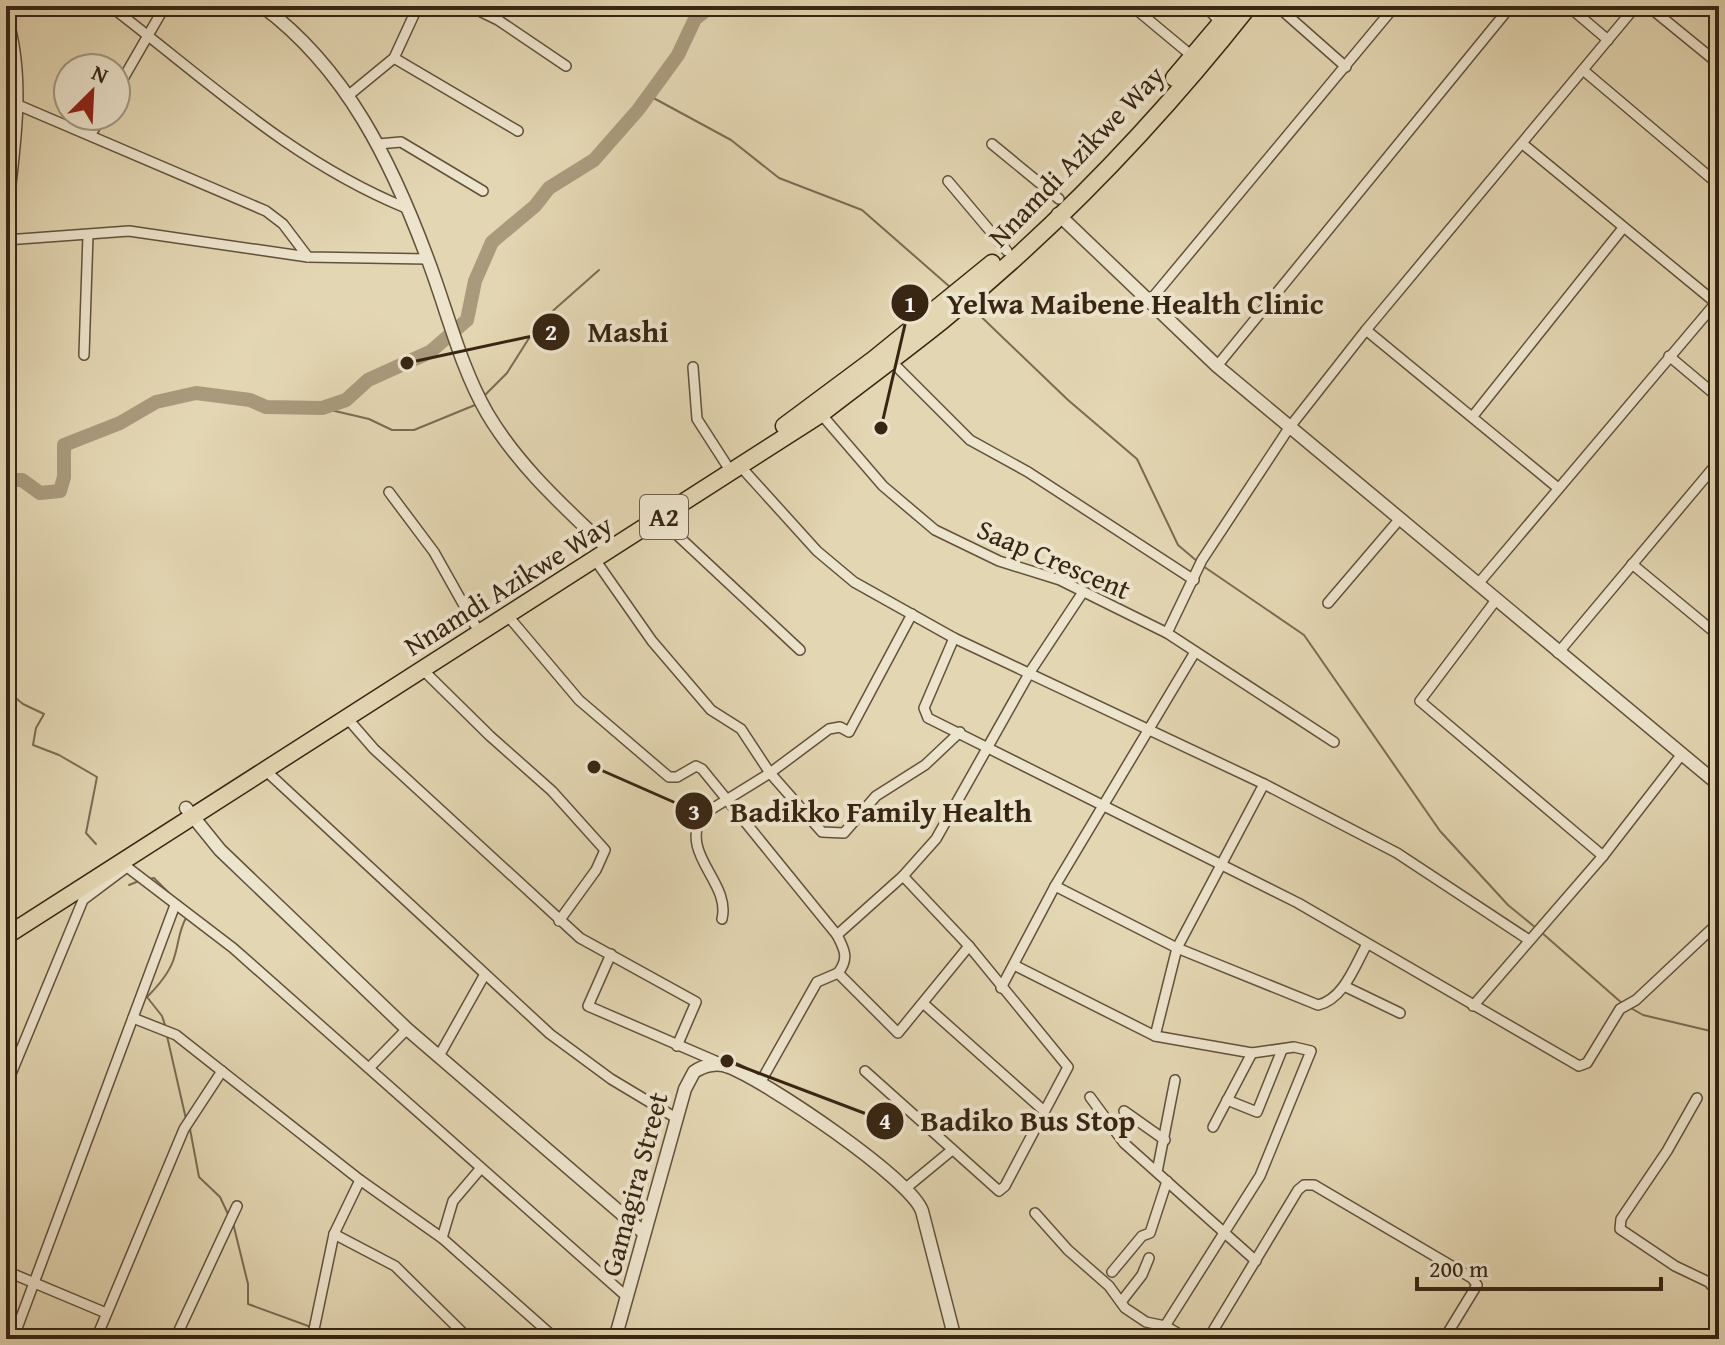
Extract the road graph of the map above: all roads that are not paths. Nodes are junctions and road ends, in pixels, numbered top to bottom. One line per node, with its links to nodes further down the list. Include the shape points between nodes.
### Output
1 (110, 6): 18 (street)
2 (165, 6): 18 (street)
3 (262, 6): 27 (street, via 304,41)
4 (418, 6): 21 (street)
5 (469, 6): 24 (street)
6 (1132, 6): 20 (street)
7 (1205, 6): 17 (street)
8 (1235, 6): 17 (highway, Nnamdi Azikwe Way / A2)
9 (1249, 6): 37 (highway, Nnamdi Azikwe Way / A2, via 1166,103)
10 (1277, 6): 25 (street)
11 (1395, 6): 25 (street)
12 (1511, 6): 52 (street)
13 (1568, 6): 19 (street)
14 (1636, 6): 19 (street)
15 (1648, 6): 22 (street)
16 (6, 13): 28 (street, via 14,41)
17 (1221, 23): 20 (highway, Nnamdi Azikwe Way / A2)
18 (148, 35): 23 (street); 38 (street, via 297,153)
19 (1608, 40): 26 (street)
20 (1192, 56): 37 (highway, Nnamdi Azikwe Way / A2)
21 (394, 58): 27 (street); 29 (street)
22 (1717, 58)
23 (132, 63)
24 (566, 66)
25 (1346, 67): 47 (street)
26 (1583, 70): 33 (street); 35 (street)
27 (349, 95): 31 (street)
28 (18, 105): 30 (street); 39 (street)
29 (518, 131)
30 (91, 134): 44 (street, via 266,211)
31 (378, 144): 36 (street, via 401,142); 38 (street)
32 (992, 144): 37 (street)
33 (1524, 145): 40 (street); 48 (street)
34 (948, 181): 43 (street)
35 (1719, 185)
36 (483, 191)
37 (1056, 207): 43 (highway, Nnamdi Azikwe Way / A2); 47 (street); 51 (highway, Nnamdi Azikwe Way / A2, via 986,283)
38 (406, 208): 45 (street)
39 (6, 228)
40 (1623, 228): 46 (street); 56 (street)
41 (88, 235): 42 (street); 44 (street, via 163,234); 49 (street)
42 (6, 240)
43 (1007, 251): 59 (highway, Nnamdi Azikwe Way / A2)
44 (308, 257): 45 (street)
45 (428, 259): 64 (street, via 488,413 546,490)
46 (1718, 301): 50 (street)
47 (1148, 303): 52 (street)
48 (1366, 330): 56 (street); 57 (street)
49 (84, 355)
50 (1669, 356): 54 (street); 60 (street)
51 (891, 361): 55 (highway, Nnamdi Azikwe Way / A2); 67 (street, via 970,440)
52 (1217, 366): 57 (street)
53 (693, 367): 59 (street, via 697,419)
54 (1719, 398)
55 (821, 414): 59 (highway, Nnamdi Azikwe Way / A2); 69 (street, Saap Crescent, via 883,486 935,530 967,548)
56 (1473, 416): 60 (street)
57 (1289, 428): 63 (street); 67 (street)
58 (1719, 461): 66 (street)
59 (734, 466): 62 (highway, Nnamdi Azikwe Way / A2); 64 (highway, Nnamdi Azikwe Way / A2); 72 (street, via 854,582)
60 (1558, 488): 68 (street)
61 (389, 492): 74 (street, via 434,552)
62 (660, 519): 65 (highway, Nnamdi Azikwe Way / A2); 78 (street)
63 (1398, 521): 68 (street); 71 (street)
64 (603, 544): 74 (highway, Nnamdi Azikwe Way / A2)
65 (596, 561): 73 (highway, Nnamdi Azikwe Way / A2); 90 (street, via 652,641 711,710 741,729)
66 (1632, 564): 76 (street); 80 (street)
67 (1194, 580): 75 (street)
68 (1478, 584): 70 (street)
69 (1083, 592): 75 (street, Saap Crescent); 82 (street)
70 (1496, 600): 80 (street); 96 (street, via 1420,701)
71 (1328, 603)
72 (912, 614): 77 (street); 90 (street, via 849,732 829,729)
73 (508, 616): 81 (highway, Nnamdi Azikwe Way / A2); 93 (street, via 579,700 669,777 699,766)
74 (475, 625): 95 (highway, Nnamdi Azikwe Way / A2)
75 (1167, 633): 79 (street, Saap Crescent)
76 (1719, 636)
77 (954, 638): 82 (street); 85 (street, via 923,713)
78 (800, 650)
79 (1195, 652): 84 (street); 86 (street, Saap Crescent)
80 (1558, 653): 88 (street)
81 (423, 670): 83 (highway, Nnamdi Azikwe Way / A2); 102 (street, via 552,791 605,850)
82 (1030, 672): 84 (street); 87 (street)
83 (347, 718): 89 (highway, Nnamdi Azikwe Way / A2); 102 (street)
84 (1147, 729): 91 (street); 94 (street)
85 (960, 732): 87 (street); 90 (street, via 925,765 876,796 844,833 822,832)
86 (1334, 742)
87 (987, 748): 94 (street); 98 (street, via 936,839)
88 (1682, 754): 92 (street); 96 (street)
89 (265, 770): 95 (highway, Nnamdi Azikwe Way / A2); 114 (street)
90 (770, 773): 93 (street)
91 (1264, 784): 97 (street); 107 (street, via 1408,860)
92 (1719, 785)
93 (726, 801): 101 (street, via 702,815 695,840 722,896); 105 (street)
94 (1102, 806): 97 (street); 99 (street)
95 (189, 812): 104 (highway, Nnamdi Azikwe Way / A2); 106 (highway, Nnamdi Azikwe Way / A2); 121 (street, via 220,850)
96 (1603, 856): 107 (street)
97 (1220, 864): 108 (street); 110 (street)
98 (903, 876): 105 (street); 109 (street)
99 (1055, 886): 110 (street); 112 (street)
100 (175, 905): 120 (street); 128 (street, via 233,948); 133 (street, via 127,867 83,900)
101 (722, 919)
102 (559, 921): 111 (street)
103 (1719, 922): 118 (street, via 1620,1009 1583,1066)
104 (6, 923)
105 (837, 935): 113 (street, via 846,964)
106 (6, 936)
107 (1531, 938): 118 (street)
108 (1367, 944): 115 (street); 118 (street)
109 (969, 946): 116 (street); 117 (street)
110 (1177, 948): 115 (street, via 1318,1005 1328,1003); 122 (street)
111 (611, 954): 123 (street, via 696,1002); 123 (street, via 588,1006)
112 (1014, 965): 116 (street); 122 (street)
113 (838, 973): 117 (street, via 898,1033); 132 (street, via 817,982)
114 (485, 974): 126 (street); 139 (street, via 550,1034)
115 (1344, 986): 119 (street)
116 (1001, 988): 137 (street, via 1068,1067)
117 (924, 1004): 137 (street)
118 (1473, 1006)
119 (1400, 1013)
120 (133, 1018): 129 (street, via 169,1031); 159 (street)
121 (407, 1029): 126 (street); 128 (street)
122 (1155, 1036): 125 (street)
123 (677, 1046): 127 (street)
124 (1282, 1050): 125 (street); 136 (street, via 1257,1112); 151 (street, via 1311,1051 1260,1176)
125 (1252, 1053): 136 (street)
126 (439, 1056): 150 (street)
127 (727, 1066): 132 (street); 139 (street, Gamagira Street, via 710,1065 694,1072)
128 (369, 1068): 143 (street)
129 (222, 1071): 145 (street); 163 (street, via 184,1129)
130 (865, 1071): 142 (street)
131 (1175, 1080): 141 (street)
132 (760, 1083): 147 (street)
133 (6, 1086)
134 (1090, 1097): 144 (street, via 1124,1143)
135 (1697, 1098): 160 (street, via 1621,1219 1620,1229)
136 (1227, 1100): 140 (street)
137 (1043, 1110): 142 (street, via 1002,1190 995,1190)
138 (1124, 1111): 141 (street)
139 (676, 1118): 150 (street, Gamagira Street)
140 (1213, 1127)
141 (1165, 1140): 144 (street)
142 (952, 1150): 147 (street)
143 (481, 1168): 153 (street, via 453,1201); 161 (street)
144 (1157, 1172): 146 (street)
145 (360, 1180): 152 (street); 153 (street)
146 (1167, 1181): 151 (street); 158 (street, via 1150,1233)
147 (906, 1188): 172 (street, via 922,1211)
148 (237, 1206): 168 (street)
149 (1035, 1213): 162 (street)
150 (644, 1233): 161 (street, Gamagira Street)
151 (1224, 1233): 155 (street); 164 (street)
152 (334, 1234): 165 (street); 169 (street, via 395,1266)
153 (442, 1238): 170 (street)
154 (1149, 1258): 162 (street)
155 (1256, 1261): 174 (street); 175 (street, via 1298,1190 1314,1185 1472,1278 1477,1285 1473,1294)
156 (1719, 1265): 160 (street)
157 (6, 1271): 159 (street)
158 (1112, 1272)
159 (34, 1283): 163 (street); 166 (street)
160 (1715, 1286)
161 (627, 1297): 171 (street, Gamagira Street)
162 (1121, 1302): 164 (street, via 1146,1322)
163 (106, 1313): 167 (street)
164 (1165, 1326): 173 (street)
165 (314, 1331)
166 (13, 1339)
167 (96, 1339)
168 (175, 1339)
169 (469, 1339)
170 (556, 1339)
171 (615, 1339)
172 (955, 1339)
173 (1188, 1339)
174 (1208, 1339)
175 (1444, 1339)

